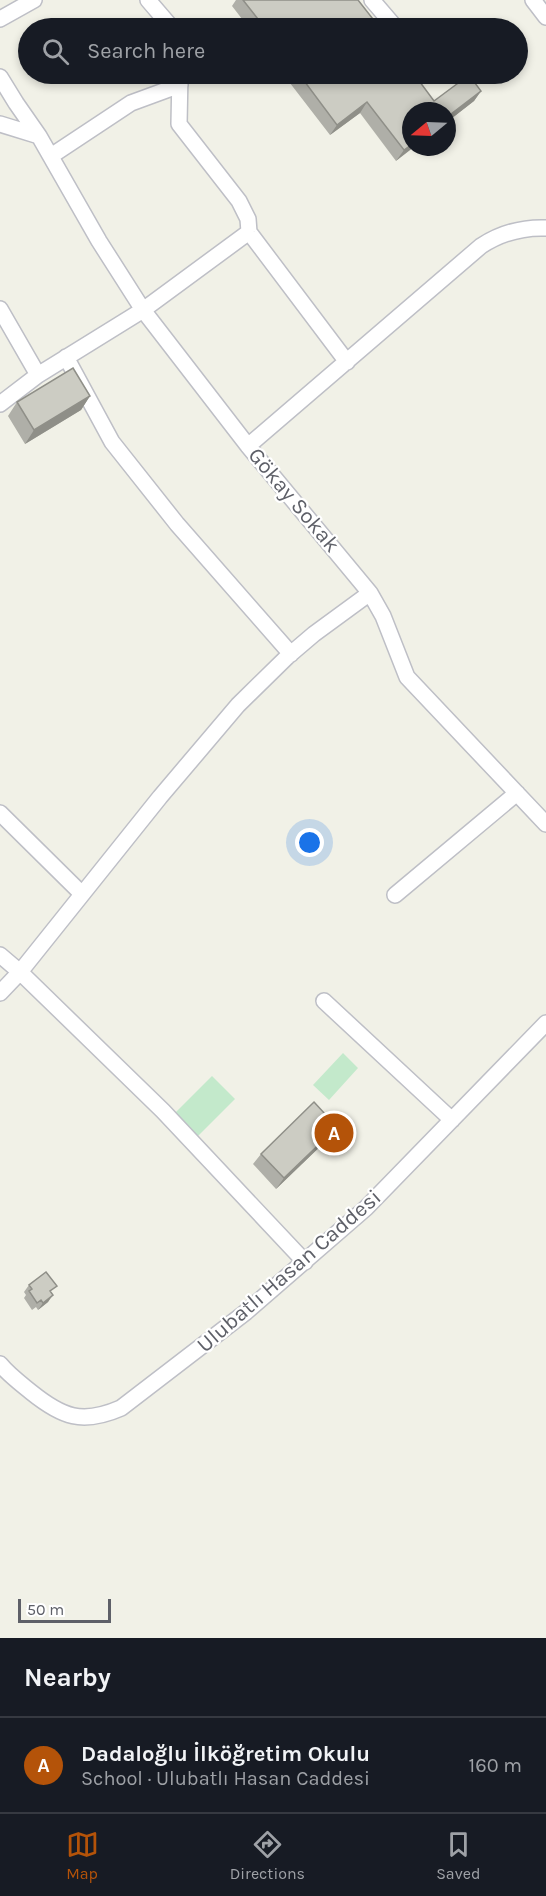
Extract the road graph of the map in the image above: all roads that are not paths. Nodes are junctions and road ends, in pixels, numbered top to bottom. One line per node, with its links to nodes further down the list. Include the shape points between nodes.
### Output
1 (34, 0): 8 (street)
2 (148, 0): 6 (street)
3 (372, 0): 7 (street)
4 (533, 0): 5 (street)
5 (546, 16)
6 (163, 18)
7 (387, 18)
8 (0, 20)
9 (0, 77): 13 (street, Gökay Sokak)
10 (170, 84): 14 (street, via 131,103)
11 (180, 84): 16 (street, via 179,124 239,201)
12 (0, 124): 13 (street)
13 (39, 136): 14 (street, Gökay Sokak)
14 (51, 156): 18 (street, Gökay Sokak)
15 (546, 228): 20 (street, via 523,228 490,240)
16 (249, 232): 18 (street); 20 (street)
17 (0, 309): 21 (street)
18 (143, 310): 19 (street); 23 (street, Gökay Sokak)
19 (66, 357): 21 (street); 25 (street, via 112,442 177,525)
20 (347, 362): 23 (street)
21 (38, 375): 22 (street)
22 (0, 404)
23 (248, 446): 24 (street, Gökay Sokak)
24 (370, 593): 25 (street); 26 (street, Gökay Sokak, via 406,677)
25 (291, 654): 29 (street, via 238,705)
26 (516, 793): 28 (street, Gökay Sokak); 30 (street)
27 (0, 813): 29 (street)
28 (546, 824)
29 (82, 894): 32 (street)
30 (395, 895)
31 (0, 955): 32 (street)
32 (20, 972): 33 (street); 37 (street, via 163,1110)
33 (0, 993)
34 (324, 1001): 36 (street)
35 (546, 1023): 36 (street, Ulubatlı Hasan Caddesi)
36 (452, 1120): 37 (street, Ulubatlı Hasan Caddesi, via 366,1208)
37 (305, 1262): 38 (street, Ulubatlı Hasan Caddesi, via 130,1402 110,1413 79,1417 52,1409)
38 (0, 1364)

